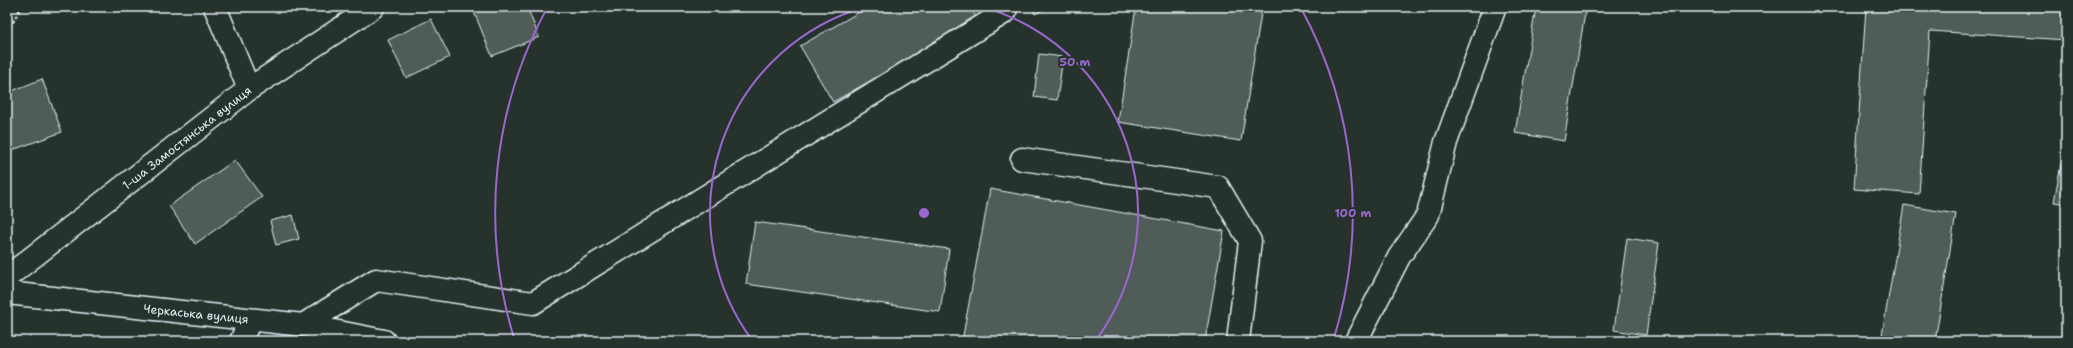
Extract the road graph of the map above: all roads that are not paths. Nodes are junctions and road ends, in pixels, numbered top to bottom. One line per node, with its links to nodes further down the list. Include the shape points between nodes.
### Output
1 (215, 7): 5 (street)
2 (373, 7): 5 (street, 1-ша Замостянська вулиця)
3 (1495, 7): 14 (street, via 1446,142 1428,214 1399,258)
4 (1006, 12): 10 (street, via 533,303 376,280)
5 (249, 89): 7 (street, 1-ша Замостянська вулиця)
6 (1022, 159): 13 (street, via 1218,187 1250,241)
7 (7, 276)
8 (7, 293): 9 (street, Черкаська вулиця)
9 (250, 320): 10 (street, Черкаська вулиця); 11 (street)
10 (303, 325): 12 (street, Черкаська вулиця)
11 (241, 341)
12 (384, 341)
13 (1238, 341)
14 (1356, 341)

